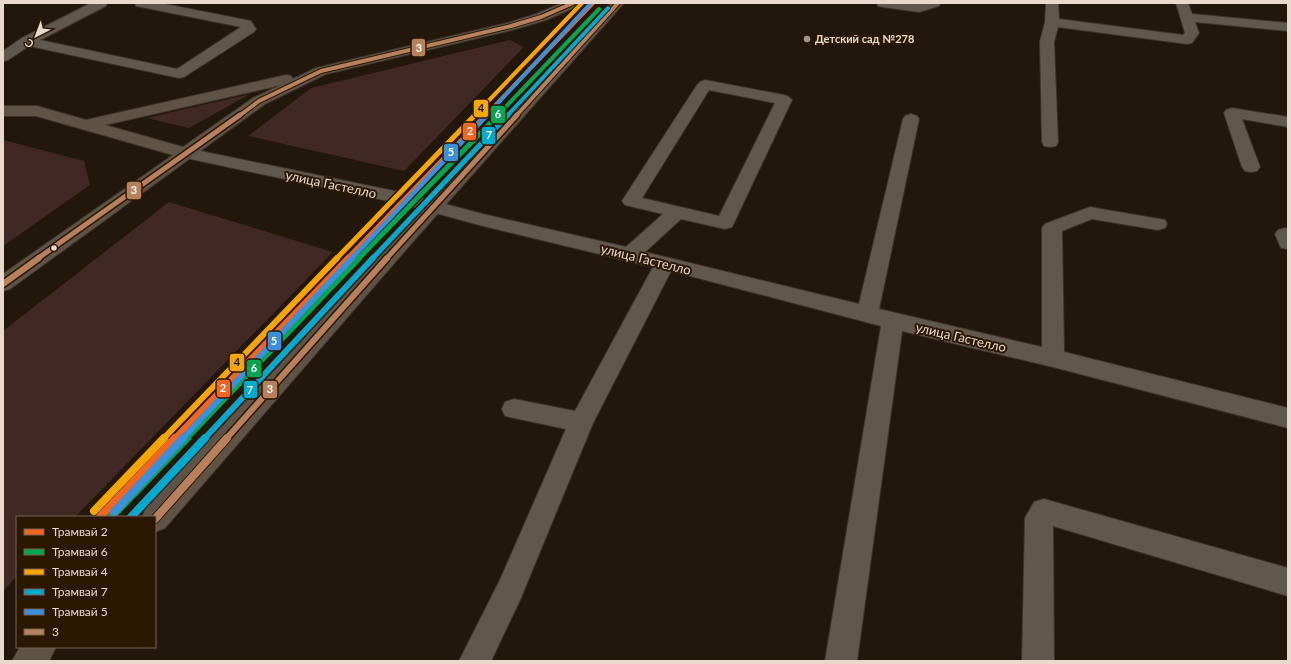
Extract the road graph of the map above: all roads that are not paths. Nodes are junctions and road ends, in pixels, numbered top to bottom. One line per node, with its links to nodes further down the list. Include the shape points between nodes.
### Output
1 (101, 3): 12 (street)
2 (142, 3): 12 (street, via 246,24 249,29 179,74)
3 (573, 3): 14 (main road, via 541,18 511,26)
4 (618, 3): 22 (main road)
5 (883, 3): 6 (street, via 919,8)
6 (934, 3)
7 (1052, 3): 10 (street)
8 (1182, 3): 9 (street)
9 (1187, 17): 10 (street, via 1192,34 1187,40); 11 (street)
10 (1052, 22): 19 (street, via 1047,42)
11 (1288, 27)
12 (26, 41): 13 (street)
13 (3, 57)
14 (321, 70): 18 (main road); 20 (main road, via 259,101)
15 (3, 111): 18 (main road, улица Гастелло, via 37,110)
16 (911, 119): 28 (street)
17 (1288, 122): 21 (street, via 1232,113)
18 (88, 124): 20 (main road, улица Гастелло)
19 (1050, 142)
20 (186, 153): 22 (street, улица Гастелло); 27 (main road)
21 (1251, 167)
22 (433, 206): 25 (street, улица Гастелло); 34 (main road)
23 (677, 212): 23 (street, via 631,200 705,85 784,100 725,223); 25 (street)
24 (1158, 224): 30 (street, via 1090,213 1052,228)
25 (629, 254): 26 (street, улица Гастелло)
26 (665, 263): 28 (street, улица Гастелло); 33 (street)
27 (3, 284)
28 (867, 314): 29 (street, улица Гастелло)
29 (893, 321): 30 (street, улица Гастелло); 39 (street)
30 (1052, 358): 32 (street, улица Гастелло)
31 (514, 409): 33 (street)
32 (1288, 418)
33 (581, 422): 38 (street, via 510,590)
34 (156, 518)
35 (1288, 582): 40 (street, via 1044,511 1039,518)
36 (40, 648): 37 (main road)
37 (28, 661)
38 (475, 661)
39 (841, 661)
40 (1038, 661)

